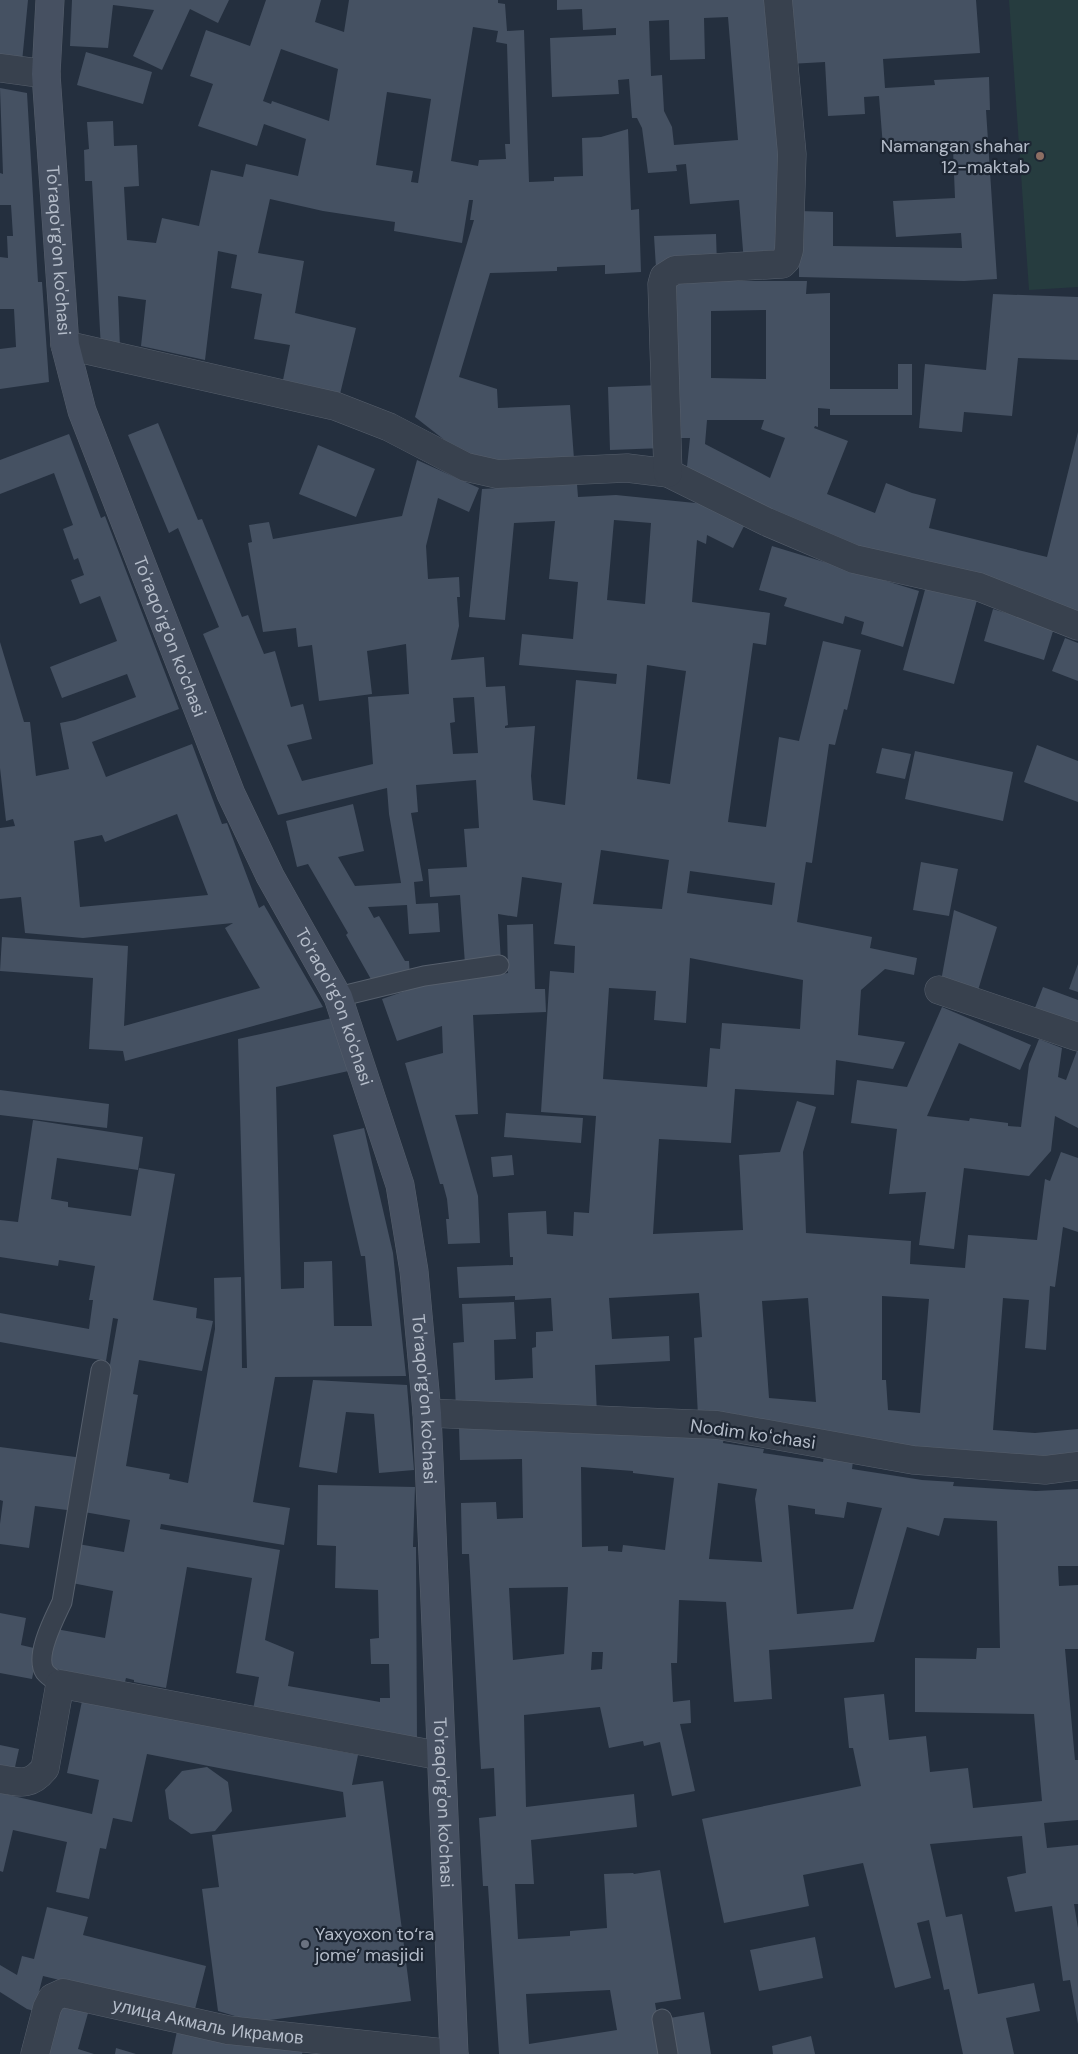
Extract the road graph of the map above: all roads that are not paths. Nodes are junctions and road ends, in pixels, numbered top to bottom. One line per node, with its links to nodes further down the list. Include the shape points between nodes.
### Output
1 (50, 0): 4 (street, To'raqo'rg'on ko'chasi)
2 (778, 0): 6 (street, via 792,154 789,250 782,264 675,270 664,277)
3 (0, 68): 4 (street)
4 (46, 74): 5 (street, To'raqo'rg'on ko'chasi)
5 (65, 345): 6 (street, via 335,406 389,427 466,467 497,474 628,468); 10 (street, To'raqo'rg'on ko'chasi, via 82,411 231,794 270,876)
6 (668, 472): 7 (street, via 767,522 854,559 979,587)
7 (1078, 626)
8 (499, 965): 10 (lane, via 424,976)
9 (939, 990): 11 (street)
10 (338, 997): 13 (street, To'raqo'rg'on ko'chasi, via 400,1185 414,1271)
11 (1078, 1037)
12 (101, 1370): 15 (lane, via 62,1602 46,1634 43,1654 44,1671)
13 (427, 1413): 14 (street, Nodim koʻchasi, via 717,1425 913,1460 1045,1470); 16 (street, To'raqo'rg'on ko'chasi)
14 (1078, 1466)
15 (60, 1684): 16 (street); 17 (street, via 45,1768 38,1778 28,1782)
16 (441, 1756): 20 (street, To'raqo'rg'on ko'chasi)
17 (0, 1779)
18 (662, 2019): 21 (lane)
19 (35, 2054): 20 (street, улица Акмаль Икрамов, via 52,1998 63,1993 228,2030)
20 (454, 2054)
21 (668, 2054)

